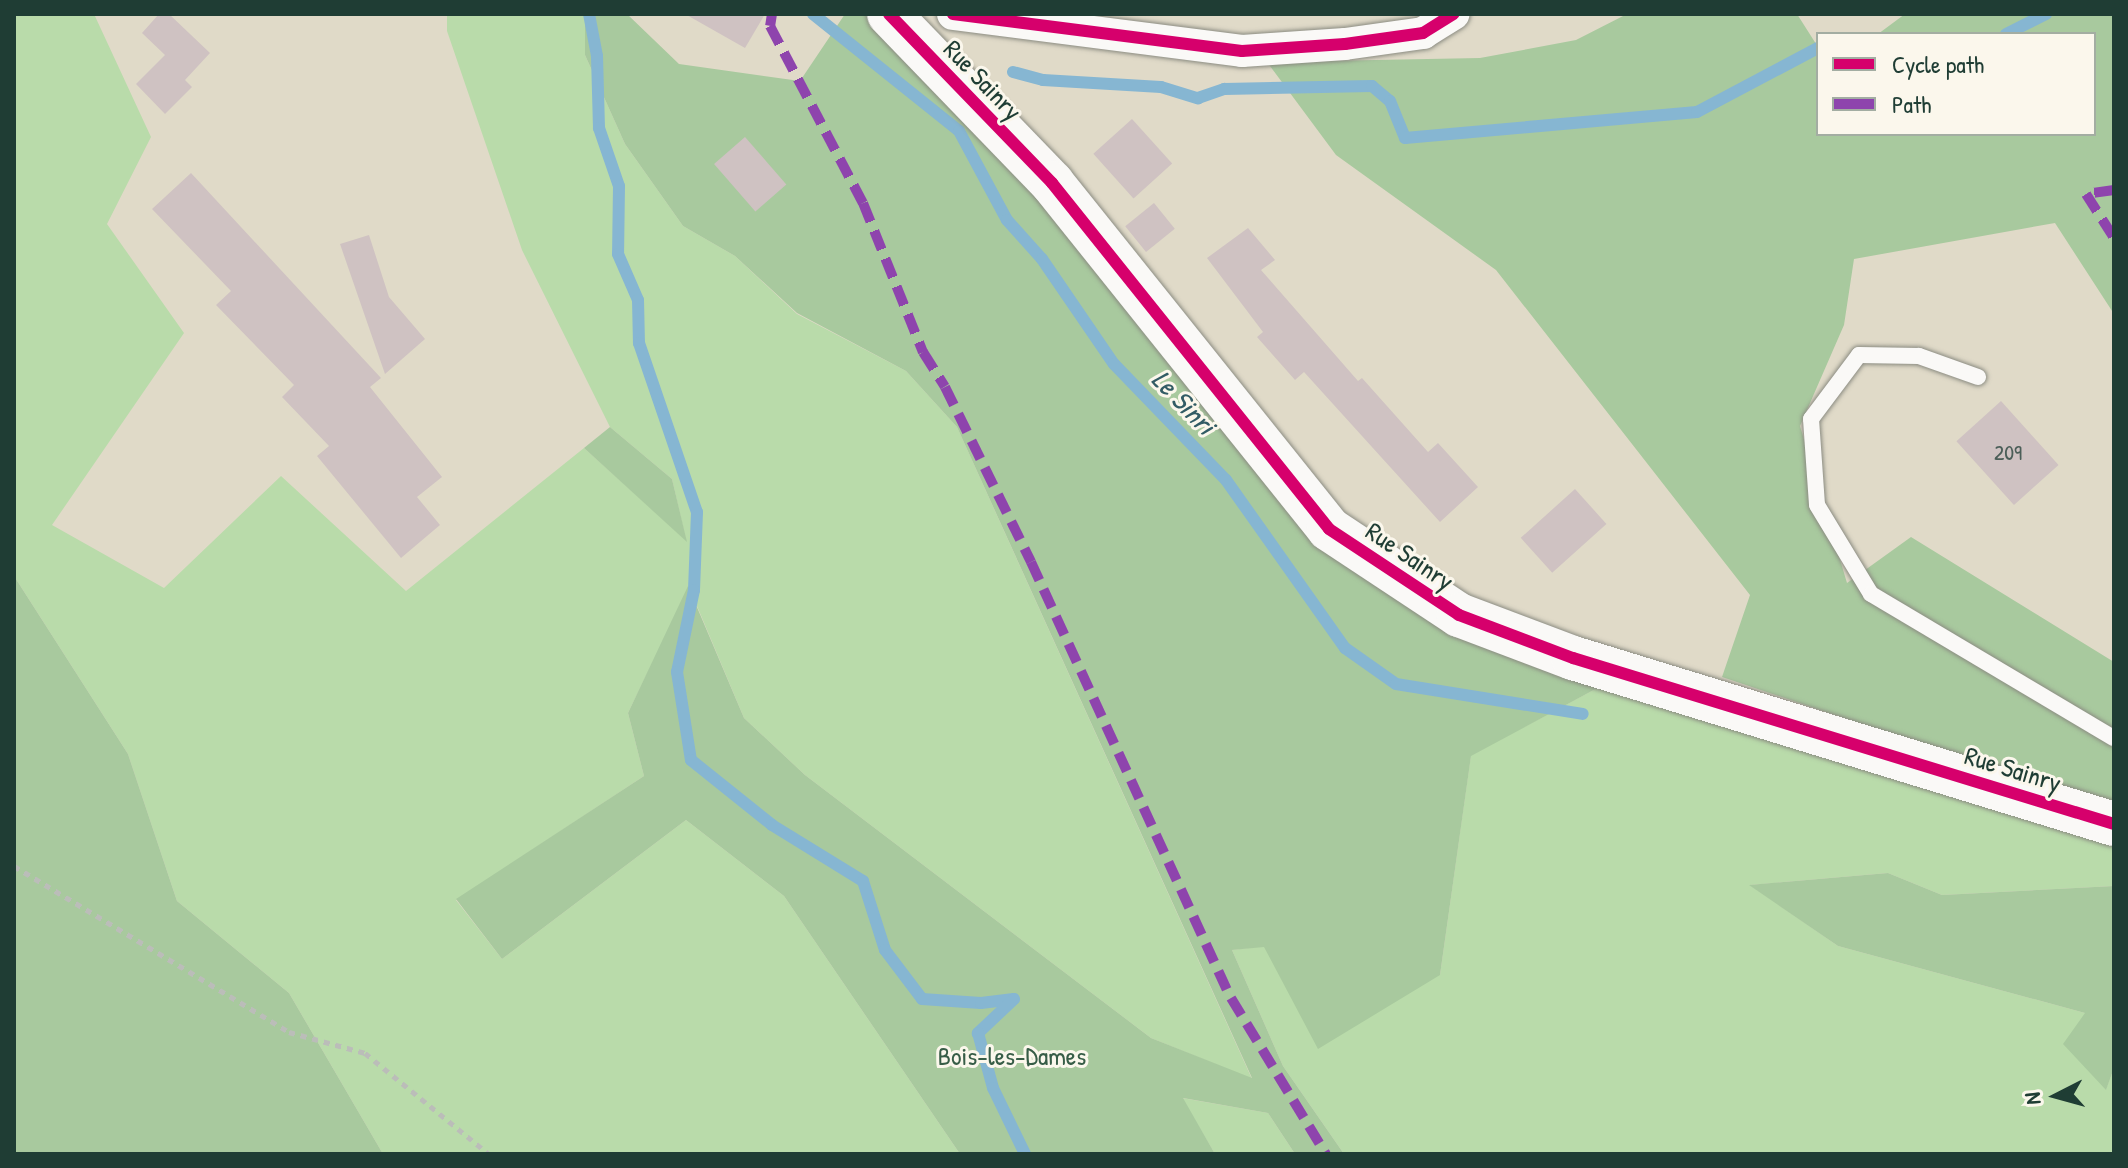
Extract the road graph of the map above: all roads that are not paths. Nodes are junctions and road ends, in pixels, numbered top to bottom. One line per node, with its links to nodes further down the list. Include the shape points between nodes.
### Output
1 (889, 14): 6 (street, Rue Sainry, via 1052,183 1329,529 1459,615 1573,658)
2 (953, 14): 3 (street, via 1242,51 1423,33)
3 (1453, 14)
4 (1978, 377): 5 (lane, via 1919,356 1859,355 1811,419 1817,505 1871,594)
5 (2114, 738)
6 (2114, 824)

